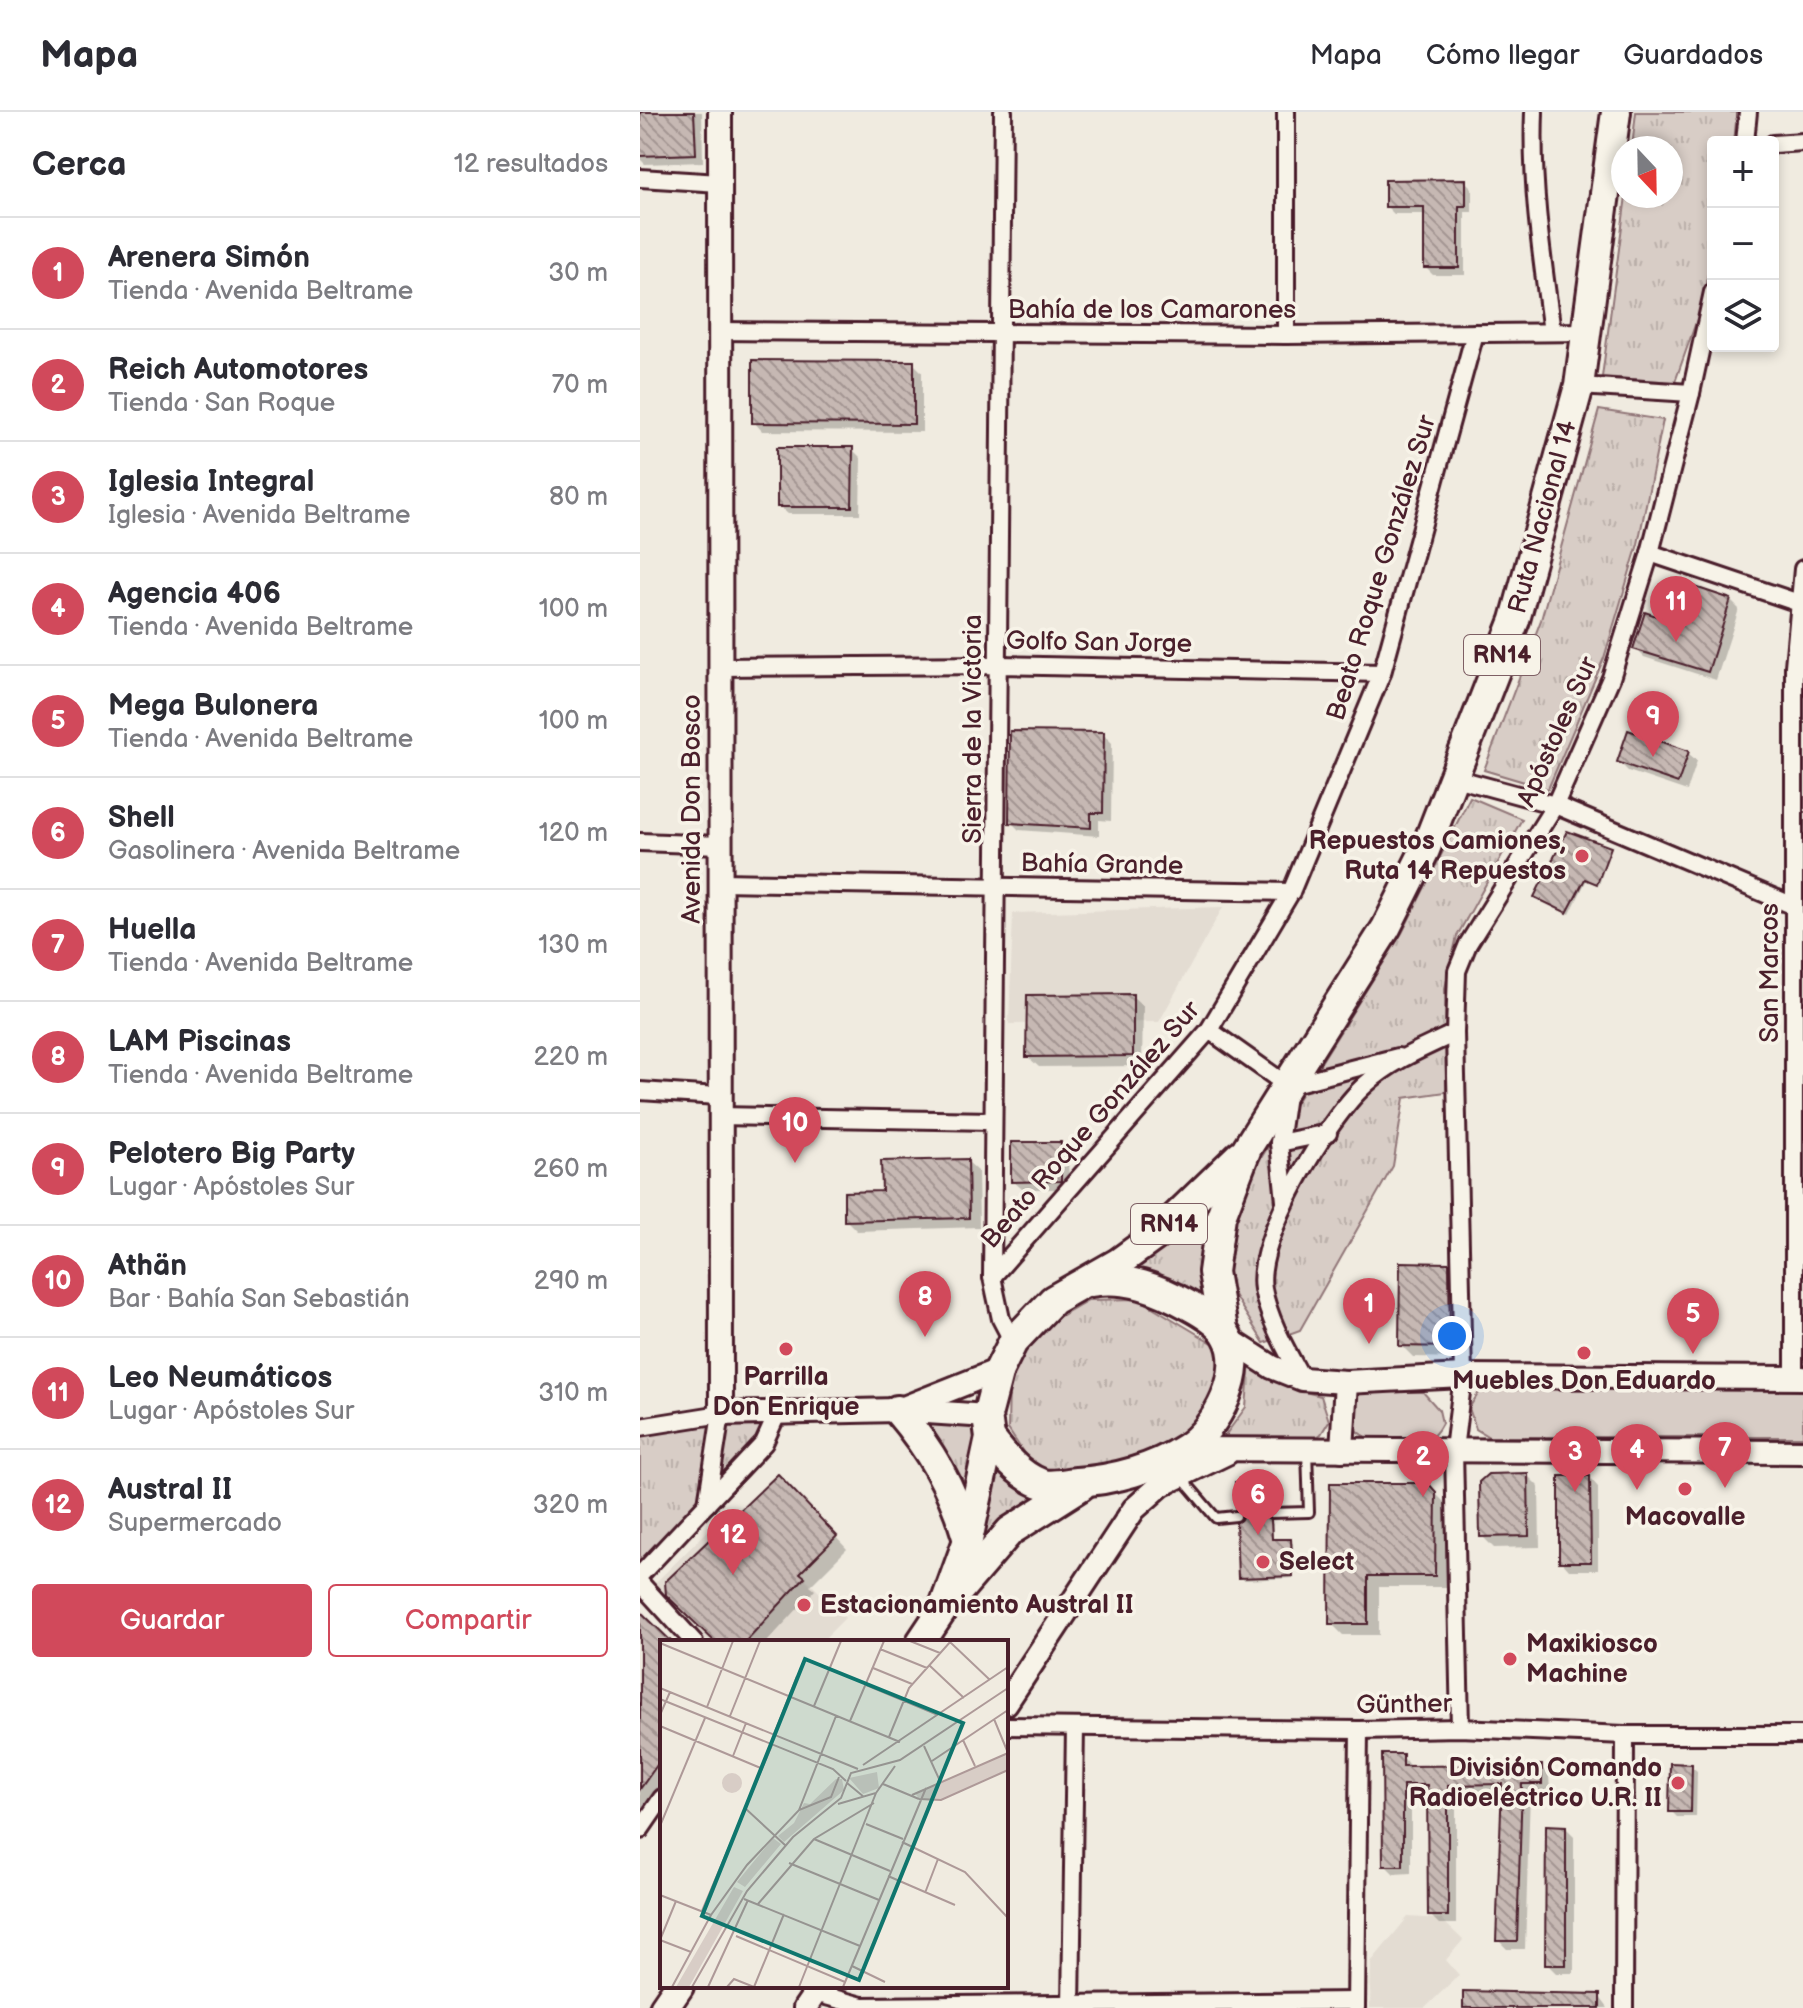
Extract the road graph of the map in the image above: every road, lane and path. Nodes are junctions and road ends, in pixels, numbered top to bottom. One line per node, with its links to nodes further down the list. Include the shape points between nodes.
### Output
1 (720, 112): 11 (main road, Avenida Don Bosco)
2 (1003, 112): 17 (street, Sierra de la Victoria)
3 (1286, 112): 18 (street)
4 (1534, 112): 14 (street, via 1536,201)
5 (1616, 112): 15 (highway, Ruta Nacional 14 / RN14)
6 (1748, 112): 7 (street)
7 (1746, 136)
8 (1803, 142): 9 (street)
9 (1779, 144)
10 (640, 178): 11 (street)
11 (720, 183): 13 (main road, Avenida Don Bosco)
12 (1707, 320): 20 (street, Apóstoles Sur)
13 (718, 331): 17 (street, Bahía de los Camarones); 25 (main road, Avenida Don Bosco)
14 (1552, 332): 15 (street, Bahía de los Camarones); 16 (street, Bahía de los Camarones)
15 (1586, 332): 19 (highway, Ruta Nacional 14 / RN14)
16 (1475, 333): 18 (street, Bahía de los Camarones); 26 (street, Beato Roque González Sur)
17 (1001, 334): 18 (street, Bahía de los Camarones); 24 (street, Sierra de la Victoria)
18 (1286, 335)
19 (1579, 386): 20 (street); 27 (highway, Ruta Nacional 14 / RN14, via 1515,620)
20 (1691, 393): 21 (street, Apóstoles Sur)
21 (1650, 553): 23 (street); 28 (street, Apóstoles Sur, via 1611,678)
22 (1803, 569): 23 (street, San Marcos)
23 (1799, 603): 34 (street, San Marcos)
24 (998, 665): 25 (street, Golfo San Jorge); 26 (street, Golfo San Jorge); 32 (street, Sierra de la Victoria)
25 (720, 667): 30 (main road, Avenida Don Bosco)
26 (1382, 673): 33 (street, Beato Roque González Sur)
27 (1455, 778): 28 (street); 38 (highway, Ruta Nacional 14 / RN14, via 1386,928)
28 (1555, 805): 34 (street); 36 (street, Apóstoles Sur, via 1468,944 1457,971)
29 (640, 842): 30 (street)
30 (720, 845): 31 (main road, Avenida Don Bosco)
31 (721, 882): 32 (street, Bahía Grande); 40 (main road, Avenida Don Bosco)
32 (996, 888): 33 (street, Bahía Grande); 41 (street, Sierra de la Victoria)
33 (1291, 892): 35 (street, Beato Roque González Sur)
34 (1794, 906): 46 (street, San Marcos)
35 (1209, 1030): 38 (street); 47 (street, Beato Roque González Sur)
36 (1455, 1033): 37 (street); 52 (street, Apóstoles Sur)
37 (1405, 1056): 38 (street); 42 (street, via 1365,1085)
38 (1288, 1086): 43 (street); 44 (highway, Ruta Nacional 14 / RN14)
39 (640, 1091): 40 (street)
40 (718, 1106): 41 (street); 58 (main road, Avenida Don Bosco)
41 (993, 1121): 47 (street, Sierra de la Victoria)
42 (1328, 1133): 43 (street); 45 (street)
43 (1279, 1143): 45 (street)
44 (1247, 1148): 48 (highway, Ruta Nacional 14 / RN14, via 1158,1234); 49 (highway, Ruta Nacional 14 / RN14, via 1221,1216 1213,1272)
45 (1285, 1201): 54 (street, via 1263,1262 1263,1288 1277,1332)
46 (1798, 1205): 53 (street, San Marcos)
47 (992, 1277): 50 (street, Sierra de la Victoria, via 1001,1319)
48 (1078, 1284): 49 (highway, RN14, via 1136,1282 1170,1295); 50 (highway, Ruta Nacional 14 / RN14, via 1053,1300)
49 (1226, 1335): 54 (main road, via 1272,1367); 65 (highway, Ruta Nacional 14 / RN14, via 1231,1371 1224,1404)
50 (1013, 1342): 51 (highway, Ruta Nacional 14 / RN14)
51 (999, 1370): 56 (main road); 60 (highway, Ruta Nacional 14 / RN14)
52 (1463, 1376): 53 (main road); 55 (main road); 63 (street, Apóstoles Sur)
53 (1799, 1378)
54 (1302, 1379): 55 (main road)
55 (1346, 1382): 62 (main road)
56 (897, 1410): 57 (main road); 60 (main road); 70 (highway, via 928,1447 955,1497)
57 (778, 1412): 58 (main road); 67 (street, via 764,1443)
58 (721, 1414): 59 (street); 67 (street, Avenida Don Bosco)
59 (640, 1427)
60 (989, 1427): 66 (highway, Ruta Nacional 14 / RN14, via 1013,1466 1042,1484); 70 (highway, Ruta Nacional 14 / RN14)
61 (1307, 1450): 62 (main road); 65 (main road, via 1236,1449); 68 (lane, via 1309,1512)
62 (1342, 1450): 63 (main road)
63 (1454, 1450): 64 (main road); 79 (street, Apóstoles Sur)
64 (1803, 1452)
65 (1182, 1462): 66 (highway, Ruta Nacional 14 / RN14); 69 (lane, via 1216,1518); 76 (main road, via 1134,1509)
66 (1089, 1481): 73 (highway, Ruta Nacional 14 / RN14, via 1010,1531)
67 (707, 1504): 71 (street)
68 (1271, 1513)
69 (1236, 1516)
70 (968, 1540): 73 (highway, Ruta Nacional 14 / RN14)
71 (640, 1575)
72 (640, 1583): 74 (street)
73 (943, 1609): 75 (highway, Ruta Nacional 14 / RN14)
74 (692, 1640)
75 (922, 1640)
76 (1008, 1700)
77 (1008, 1726): 78 (street, Günther)
78 (1075, 1727): 80 (street, Günther); 87 (street)
79 (1460, 1728): 80 (street, Günther); 81 (street, Günther)
80 (1359, 1730): 88 (street)
81 (1625, 1735): 82 (street, Günther); 90 (street)
82 (1803, 1735)
83 (660, 1801): 84 (street)
84 (640, 1830)
85 (678, 1988): 89 (highway)
86 (813, 1996): 87 (street, via 862,2006)
87 (1071, 2005): 88 (street)
88 (1356, 2005)
89 (664, 2008)
90 (1624, 2008)

